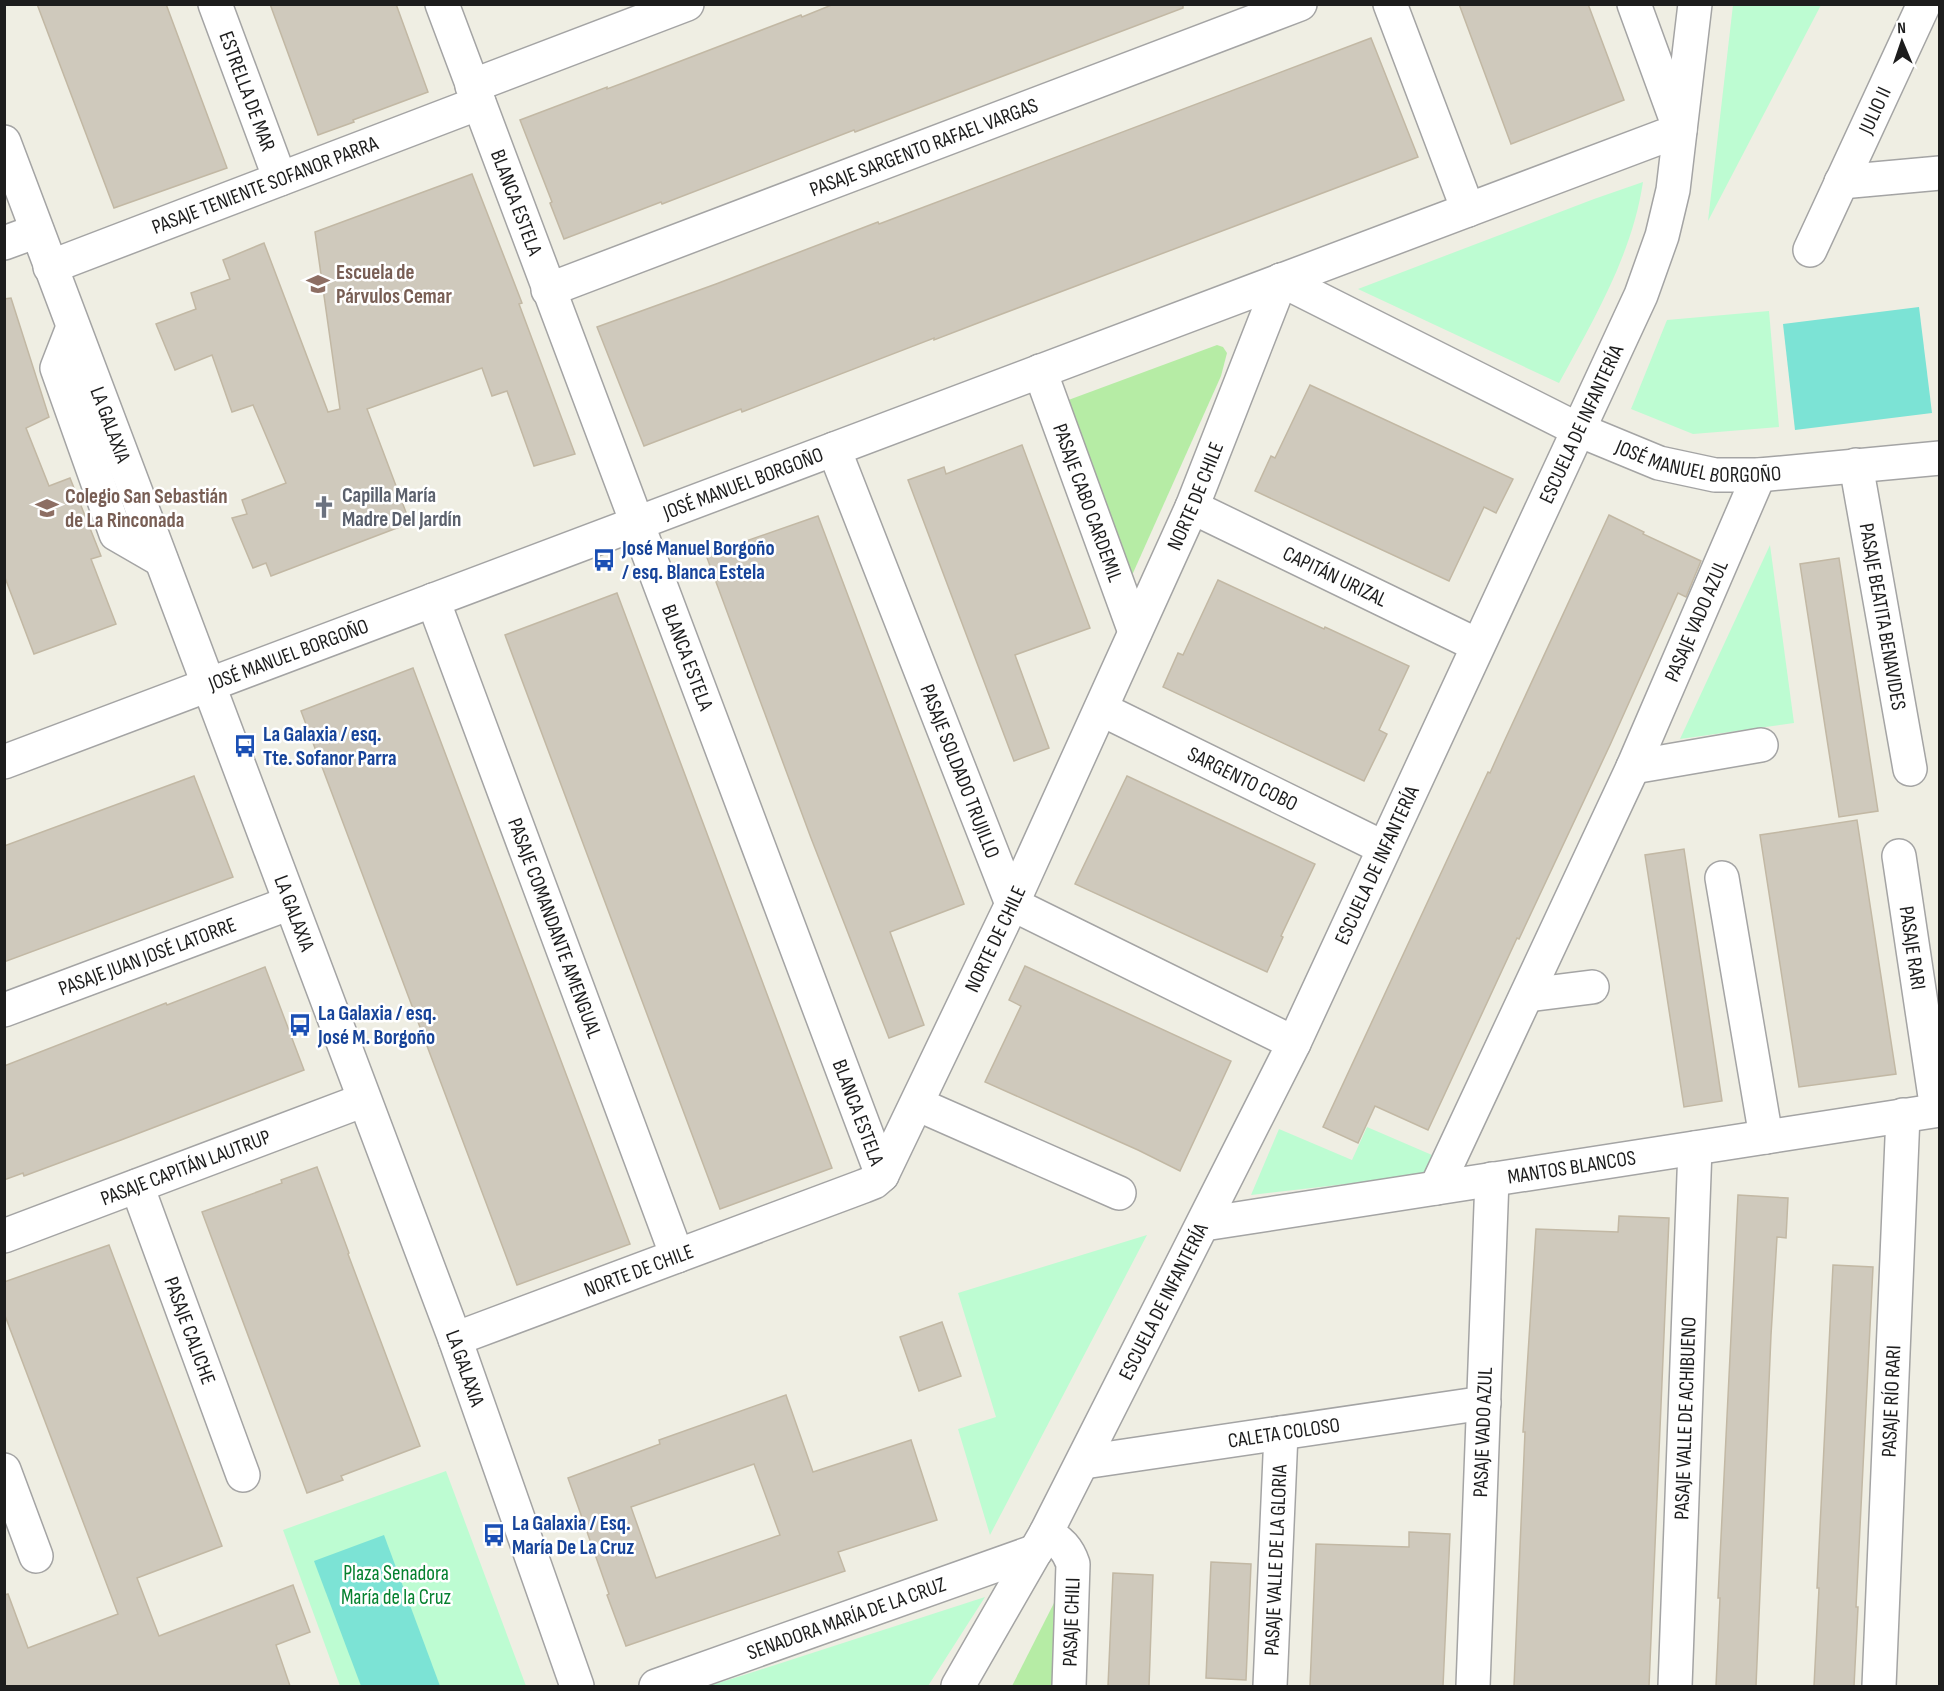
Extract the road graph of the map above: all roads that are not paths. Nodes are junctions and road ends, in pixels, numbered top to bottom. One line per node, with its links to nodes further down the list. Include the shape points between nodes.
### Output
1 (215, 4): 13 (street, ESTRELLA DE MAR)
2 (442, 4): 9 (street, BLANCA ESTELA)
3 (687, 4): 9 (street, PASAJE TENIENTE SOFANOR PARRA)
4 (1300, 4): 21 (street, PASAJE SARGENTO RAFAEL VARGAS)
5 (1390, 4): 15 (street)
6 (1634, 4): 10 (street)
7 (1695, 4): 10 (street, ESCUELA DE INFANTERÍA)
8 (1924, 4): 14 (street, JULIO II)
9 (476, 94): 13 (street, PASAJE TENIENTE SOFANOR PARRA); 21 (street, BLANCA ESTELA)
10 (1680, 130): 15 (street, JOSÉ MANUEL BORGOÑO); 23 (street, ESCUELA DE INFANTERÍA, via 1673,190 1653,266)
11 (4, 142): 16 (street, LA GALAXIA)
12 (1940, 173): 14 (street)
13 (280, 179): 19 (street, PASAJE TENIENTE SOFANOR PARRA)
14 (1841, 182): 18 (street, JULIO II)
15 (1468, 210): 20 (street, JOSÉ MANUEL BORGOÑO)
16 (37, 231): 17 (street); 19 (street, LA GALAXIA)
17 (4, 243)
18 (1810, 250)
19 (50, 267): 33 (street, LA GALAXIA)
20 (1281, 280): 22 (street, JOSÉ MANUEL BORGOÑO); 23 (street, JOSÉ MANUEL BORGOÑO); 28 (street, NORTE DE CHILE)
21 (548, 290): 29 (street, BLANCA ESTELA)
22 (1040, 371): 24 (street, JOSÉ MANUEL BORGOÑO); 31 (street, PASAJE CABO CARDEMIL)
23 (1579, 430): 27 (street, JOSÉ MANUEL BORGOÑO, via 1676,468 1715,475); 32 (street, ESCUELA DE INFANTERÍA)
24 (834, 449): 29 (street, JOSÉ MANUEL BORGOÑO); 43 (street, PASAJE SOLDADO TRUJILLO)
25 (1940, 458): 26 (street, JOSÉ MANUEL BORGOÑO)
26 (1856, 465): 27 (street, JOSÉ MANUEL BORGOÑO); 38 (street, PASAJE BEATITA BENAVIDES)
27 (1759, 475): 37 (street, PASAJE VADO AZUL)
28 (1192, 507): 31 (street, NORTE DE CHILE); 32 (street, CAPITÁN URIZAL)
29 (636, 524): 30 (street, JOSÉ MANUEL BORGOÑO); 54 (street, BLANCA ESTELA)
30 (433, 600): 33 (street, JOSÉ MANUEL BORGOÑO); 61 (street, PASAJE COMANDANTE AMENGUAL)
31 (1136, 632): 34 (street, NORTE DE CHILE)
32 (1477, 645): 39 (street, ESCUELA DE INFANTERÍA)
33 (208, 685): 36 (street, JOSÉ MANUEL BORGOÑO); 42 (street, LA GALAXIA)
34 (1101, 710): 39 (street, SARGENTO COBO); 43 (street, NORTE DE CHILE)
35 (1761, 745): 37 (street)
36 (4, 762)
37 (1633, 767): 45 (street, PASAJE VADO AZUL)
38 (1910, 769)
39 (1384, 848): 47 (street, ESCUELA DE INFANTERÍA)
40 (1899, 856): 50 (street, PASAJE RARI)
41 (1722, 878): 52 (street)
42 (290, 903): 46 (street, PASAJE JUAN JOSÉ LATORRE); 48 (street, LA GALAXIA)
43 (1012, 904): 47 (street); 49 (street, NORTE DE CHILE)
44 (1592, 987): 45 (street)
45 (1528, 995): 57 (street, PASAJE VADO AZUL)
46 (4, 1010)
47 (1293, 1043): 59 (street, ESCUELA DE INFANTERÍA)
48 (364, 1100): 56 (street, PASAJE CAPITÁN LAUTRUP); 62 (street, LA GALAXIA)
49 (917, 1104): 54 (street, NORTE DE CHILE); 58 (street)
50 (1938, 1110): 51 (street, MANTOS BLANCOS)
51 (1903, 1115): 52 (street, MANTOS BLANCOS); 77 (street, PASAJE RÍO RARI)
52 (1766, 1137): 53 (street, MANTOS BLANCOS)
53 (1695, 1148): 55 (street, MANTOS BLANCOS); 76 (street, PASAJE VALLE DE ACHIBUENO)
54 (882, 1174): 61 (street, NORTE DE CHILE, via 864,1186)
55 (1492, 1179): 57 (street, MANTOS BLANCOS); 63 (street, PASAJE VADO AZUL)
56 (137, 1186): 60 (street, PASAJE CAPITÁN LAUTRUP); 67 (street, PASAJE CALICHE)
57 (1436, 1188): 59 (street, MANTOS BLANCOS)
58 (1119, 1193)
59 (1204, 1224): 65 (street, ESCUELA DE INFANTERÍA)
60 (4, 1236)
61 (677, 1256): 62 (street, NORTE DE CHILE)
62 (455, 1339): 70 (street, LA GALAXIA)
63 (1484, 1403): 64 (street, CALETA COLOSO); 75 (street, PASAJE VADO AZUL)
64 (1281, 1433): 65 (street, CALETA COLOSO); 74 (street, PASAJE VALLE DE LA GLORIA)
65 (1084, 1462): 68 (street, ESCUELA DE INFANTERÍA)
66 (4, 1470): 69 (street)
67 (243, 1475)
68 (1041, 1542): 71 (street, SENADORA MARÍA DE LA CRUZ); 72 (street, ESCUELA DE INFANTERÍA); 73 (street, PASAJE CHILI, via 1057,1539 1073,1564)
69 (36, 1556)
70 (577, 1686)
71 (656, 1686)
72 (958, 1686)
73 (1069, 1686)
74 (1270, 1686)
75 (1473, 1686)
76 (1675, 1686)
77 (1879, 1686)

